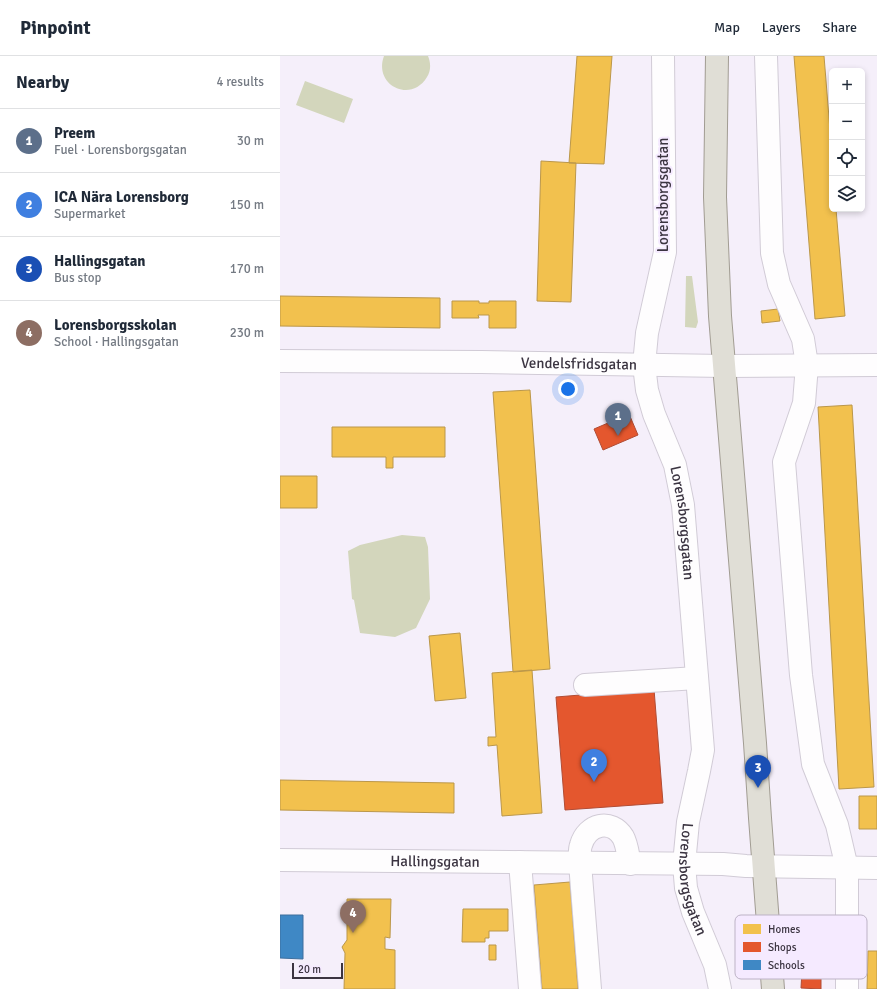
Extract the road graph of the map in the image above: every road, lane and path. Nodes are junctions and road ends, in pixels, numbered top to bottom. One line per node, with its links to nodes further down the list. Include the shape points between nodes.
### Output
1 (663, 56): 5 (street, Lorensborgsgatan, via 665,252 647,333)
2 (717, 56): 8 (main road, via 715,197)
3 (766, 56): 6 (street, via 772,253 779,284 803,339)
4 (280, 362): 5 (street, Vendelsfridsgatan)
5 (644, 365): 8 (street, Vendelsfridsgatan); 9 (street, Lorensborgsgatan, via 647,390 675,465 684,505)
6 (808, 365): 7 (street, Vendelsfridsgatan); 8 (street, Vendelsfridsgatan); 17 (street, via 804,403 784,462 802,675 813,764 837,825)
7 (877, 365)
8 (724, 366): 16 (main road)
9 (697, 678): 10 (street); 15 (street, Lorensborgsgatan, via 703,750 688,822)
10 (585, 685)
11 (280, 860): 12 (street, Hallingsgatan)
12 (520, 862): 13 (street, Hallingsgatan); 22 (street)
13 (580, 863): 14 (street, Hallingsgatan); 14 (street, via 580,846 584,837 592,828 605,825 617,829 624,838); 23 (street)
14 (630, 864): 15 (street, Hallingsgatan)
15 (684, 864): 16 (street, Hallingsgatan); 24 (street, Lorensborgsgatan, via 687,894 715,965)
16 (763, 866): 17 (street, Hallingsgatan); 19 (main road)
17 (847, 868): 18 (street, Hallingsgatan); 20 (street)
18 (877, 868)
19 (767, 915)
20 (847, 915)
21 (772, 979): 25 (main road)
22 (530, 989)
23 (590, 989)
24 (720, 989)
25 (773, 989)

